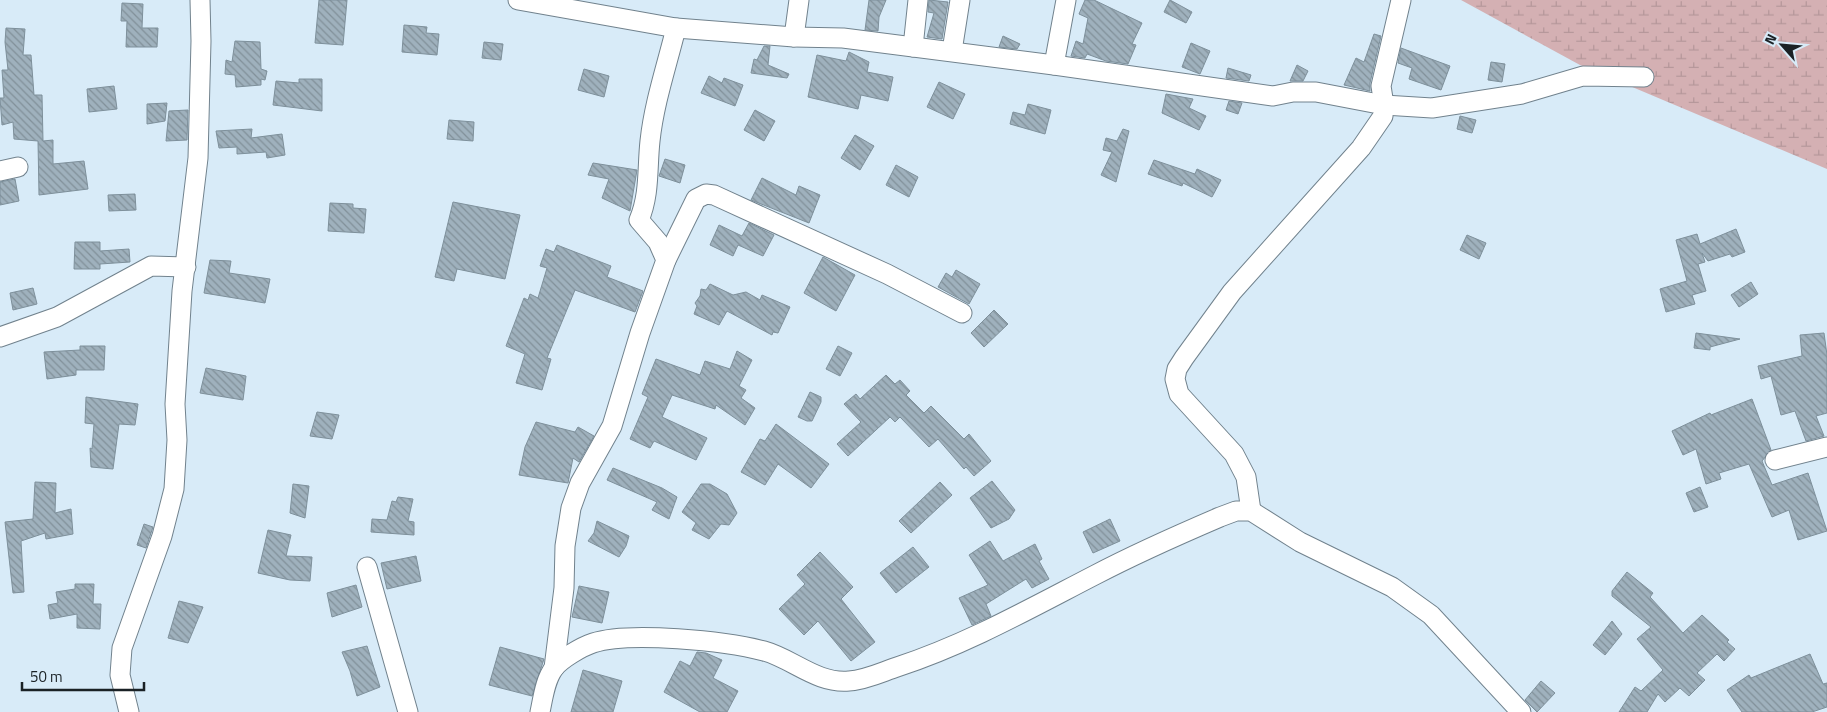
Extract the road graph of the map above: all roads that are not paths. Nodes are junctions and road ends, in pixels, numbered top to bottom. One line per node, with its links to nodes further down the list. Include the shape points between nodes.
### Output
1 (200, 0): 16 (street, via 198,158)
2 (518, 0): 8 (street)
3 (798, 0): 9 (street)
4 (918, 0): 10 (street)
5 (960, 0): 11 (street)
6 (1066, 0): 12 (street)
7 (1401, 0): 14 (street, via 1381,86)
8 (676, 28): 9 (street); 15 (street, via 650,141 650,170 639,220 658,242)
9 (794, 37): 10 (street, via 843,38)
10 (913, 47): 11 (street)
11 (952, 51): 12 (street)
12 (1054, 64): 14 (street, via 1273,96 1316,92)
13 (1644, 77): 14 (street, via 1583,76 1522,94 1432,108)
14 (1384, 105): 21 (street, via 1383,116 1361,148 1232,292 1177,369 1175,388 1234,454 1246,477)
15 (666, 260): 17 (street, via 696,199 706,194 714,195 887,274); 23 (street, via 612,426 580,483 571,508)
16 (186, 267): 18 (street, via 151,266 57,318); 24 (street, via 175,404 174,489 162,536 122,648 120,674)
17 (962, 313)
18 (0, 337)
19 (1827, 447): 20 (street)
20 (1775, 460)
21 (1251, 511): 23 (street, via 1236,511 1220,517 1096,574 1003,624 948,649 868,677 848,681 832,679 814,675 766,652 727,643 661,639 592,644); 27 (street, via 1300,542 1392,587 1431,615)
22 (367, 567): 25 (street)
23 (554, 668): 26 (street, via 545,688)
24 (129, 712)
25 (408, 712)
26 (540, 712)
27 (1521, 712)

